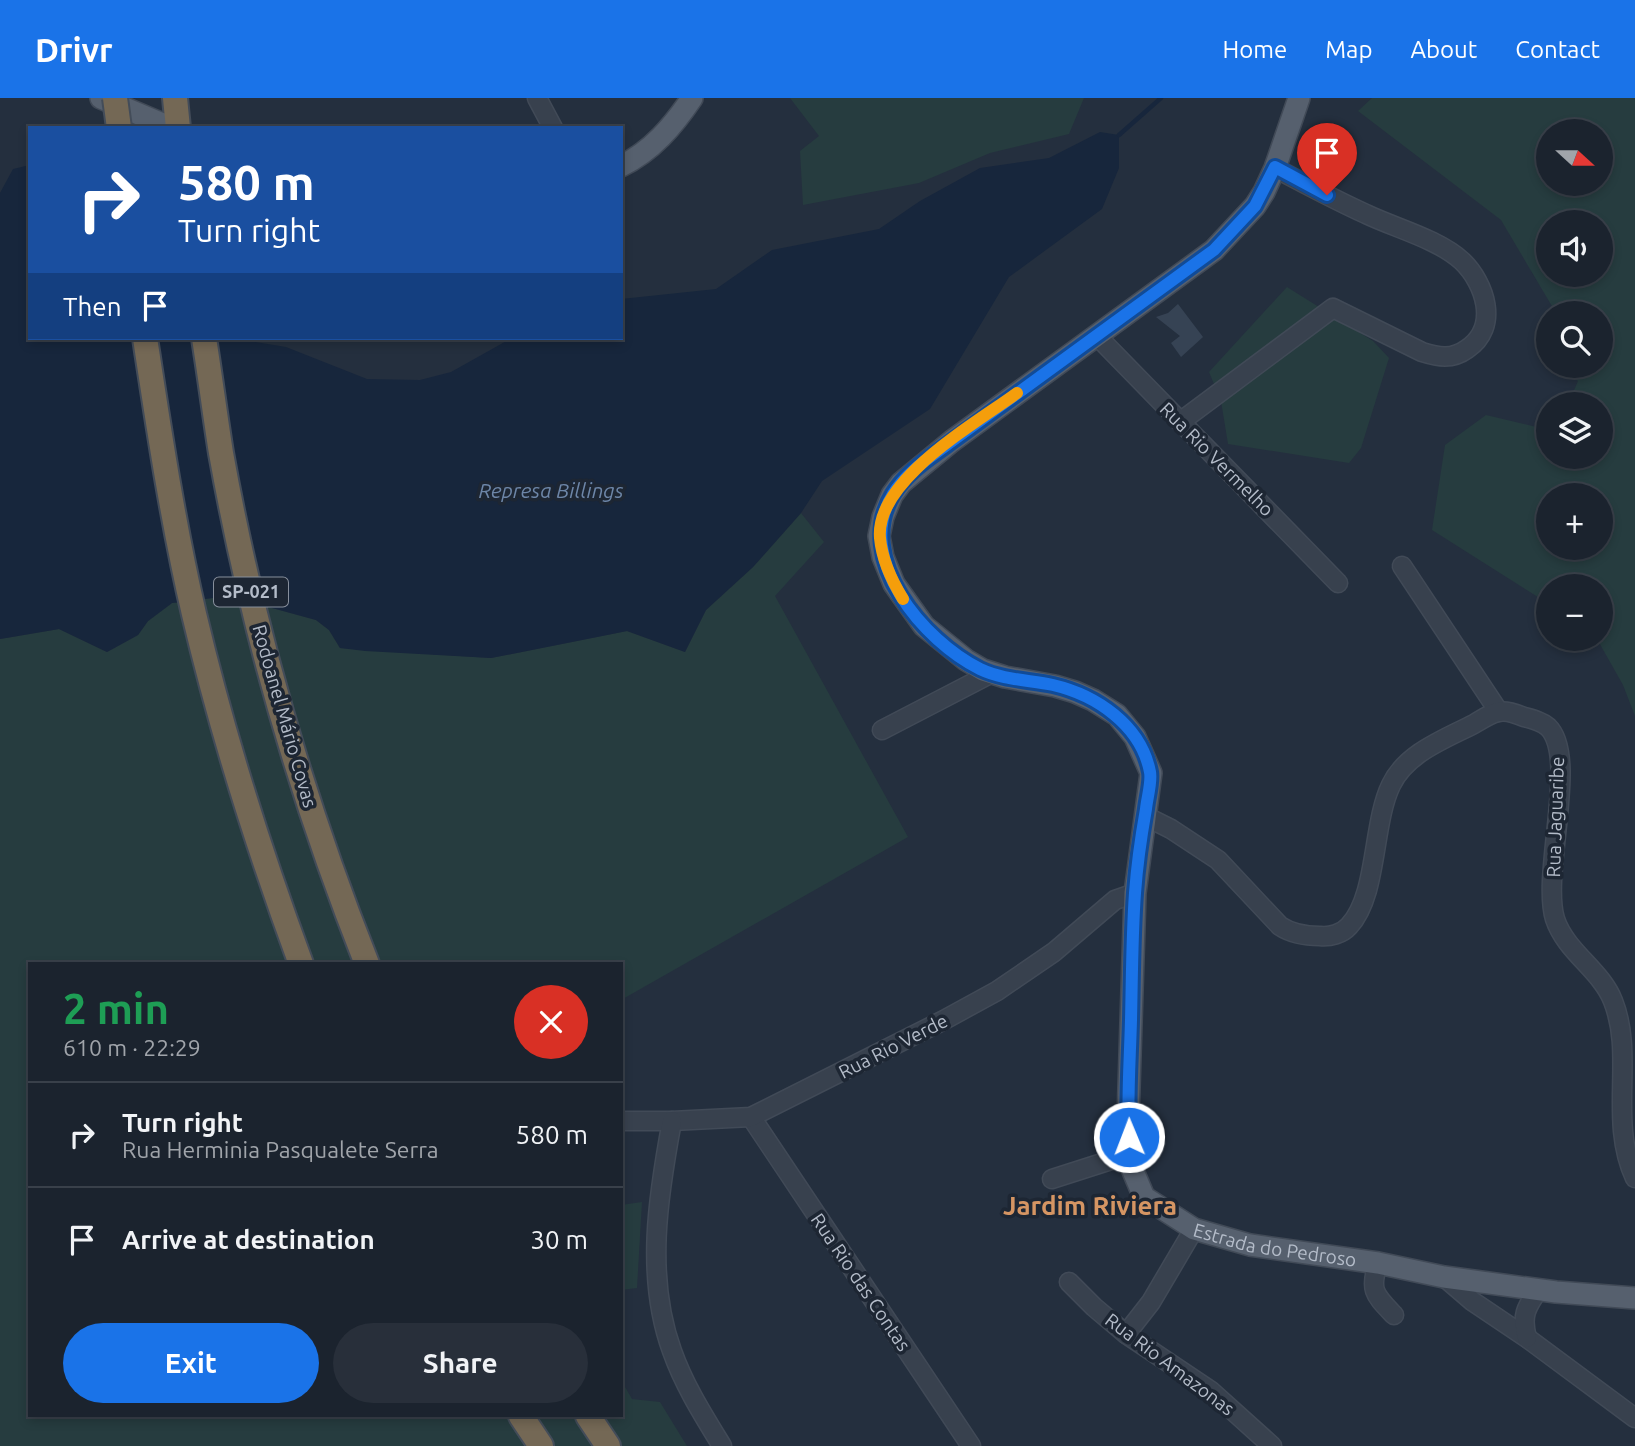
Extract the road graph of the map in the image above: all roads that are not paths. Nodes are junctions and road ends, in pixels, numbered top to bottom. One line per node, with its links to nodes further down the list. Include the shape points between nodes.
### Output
1 (101, 98): 8 (main road)
2 (115, 98): 7 (highway, bridge)
3 (175, 98): 9 (highway)
4 (537, 98): 10 (street)
5 (692, 98): 11 (main road, via 661,138)
6 (1299, 98): 12 (main road, Estrada do Pedroso)
7 (119, 126)
8 (167, 126)
9 (178, 126)
10 (552, 126)
11 (623, 165)
12 (1275, 167): 13 (main road, Estrada do Pedroso, via 1255,206 1214,250); 16 (street, via 1452,254 1480,285 1487,306 1485,321 1472,346 1455,356 1435,356 1333,308)
13 (1096, 335): 16 (street, Rua Rio Vermelho); 19 (main road, Estrada do Pedroso, via 910,473 892,495 883,517 883,557 905,601 942,642)
14 (145, 340): 24 (highway, SP-021, via 194,614 249,810)
15 (204, 340): 25 (highway, Rodoanel Mário Covas / SP-021, via 221,454 270,672 321,841)
16 (1180, 422): 18 (street, Rua Rio Vermelho)
17 (1402, 566): 20 (street)
18 (1338, 583)
19 (992, 673): 21 (street); 22 (main road, Estrada do Pedroso, via 1055,685 1117,715 1135,737 1151,773)
20 (1499, 712): 22 (street, via 1430,746 1399,771 1386,796 1367,888 1357,913 1349,927 1328,937 1280,926 1218,860); 31 (street, Rua Jaguaribe, via 1541,722 1558,742 1555,919 1613,1000 1620,1023 1623,1142)
21 (882, 730)
22 (1144, 816): 23 (main road, Estrada do Pedroso)
23 (1135, 893): 26 (street, Rua Rio Verde, via 1115,900 1054,952 997,991); 29 (main road, Estrada do Pedroso)
24 (300, 962)
25 (366, 962)
26 (751, 1117): 28 (street, Rua Rio Verde); 47 (street, Rua Rio das Contas)
27 (623, 1121): 28 (street, Rua Rio Verde)
28 (672, 1121): 46 (street, via 656,1241 661,1312 686,1385)
29 (1130, 1154): 30 (street); 32 (main road, Estrada do Pedroso, via 1144,1197)
30 (1052, 1178)
31 (1635, 1178)
32 (1194, 1229): 33 (main road, Estrada do Pedroso, via 1250,1245); 39 (street, via 1151,1302)
33 (1378, 1263): 34 (main road, Estrada do Pedroso); 38 (street, via 1373,1292)
34 (1444, 1277): 36 (main road, Estrada do Pedroso); 40 (street)
35 (1069, 1282): 39 (street, Rua Rio Amazonas)
36 (1539, 1289): 37 (main road, Estrada do Pedroso); 40 (street, via 1525,1307)
37 (1635, 1298)
38 (1394, 1315)
39 (1126, 1334): 48 (street, Rua Rio Amazonas, via 1210,1391)
40 (1527, 1338): 43 (street)
41 (522, 1417): 44 (highway)
42 (589, 1417): 45 (highway)
43 (1635, 1418)
44 (541, 1446)
45 (608, 1446)
46 (722, 1446)
47 (971, 1446)
48 (1272, 1446)

